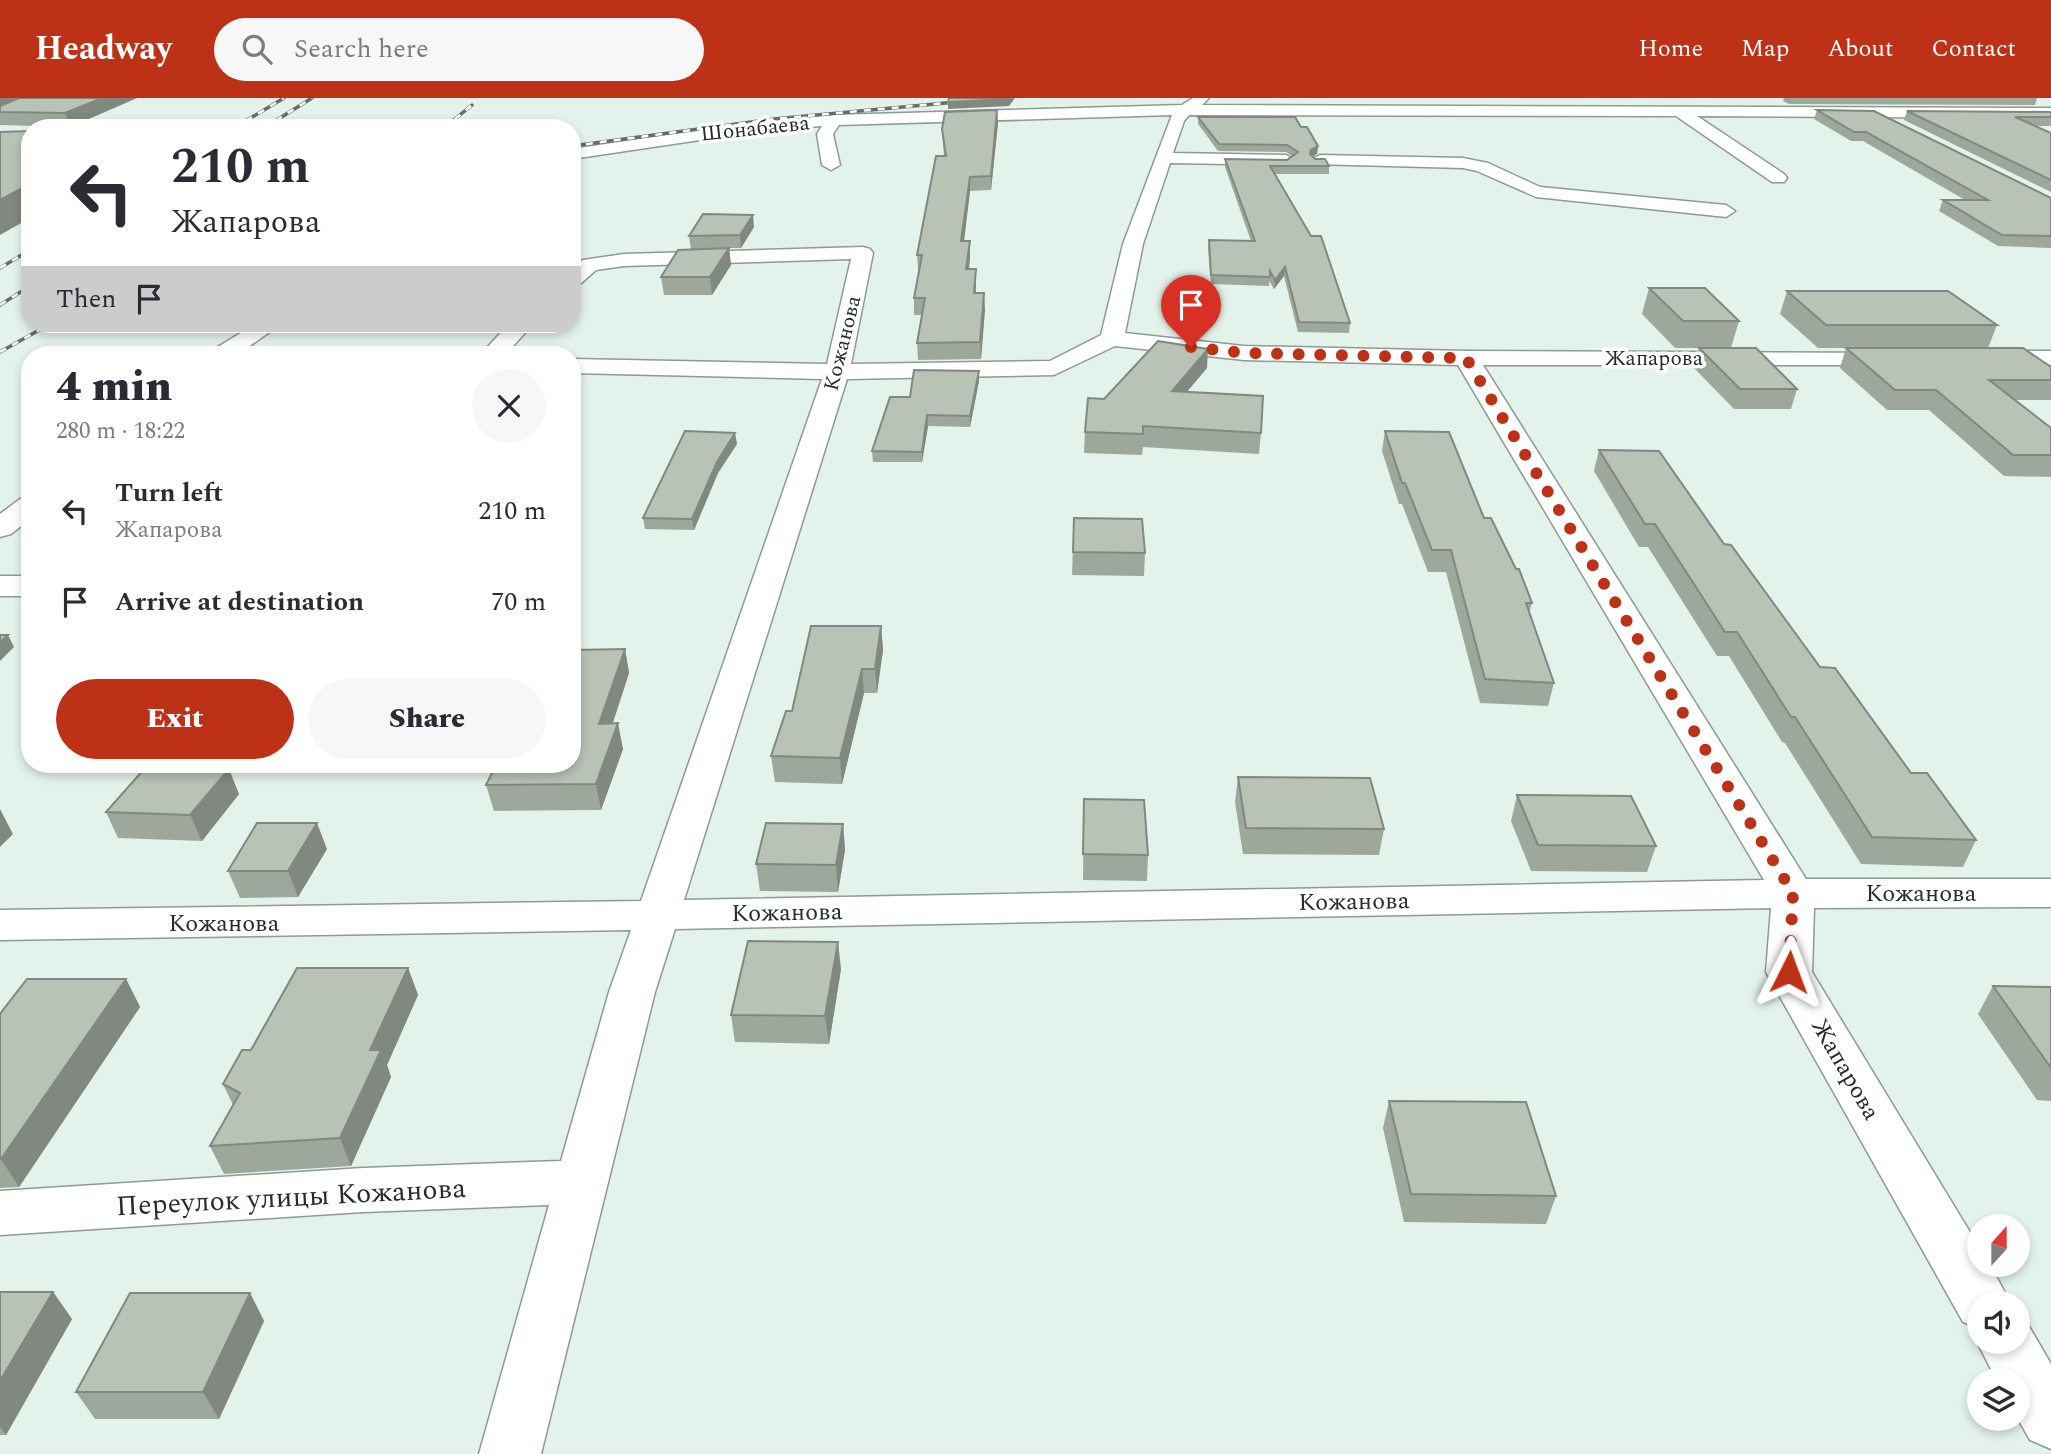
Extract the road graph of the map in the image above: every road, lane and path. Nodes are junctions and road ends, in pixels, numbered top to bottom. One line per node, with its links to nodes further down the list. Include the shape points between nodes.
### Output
1 (1195, 104): 2 (street, Шонабаева); 5 (street, Шонабаева); 8 (street, via 1176,120)
2 (1680, 112): 3 (street, Шонабаева); 12 (street)
3 (1871, 113): 4 (street, Шонабаева); 6 (street, Шонабаева)
4 (2051, 113)
5 (834, 120): 7 (street, Шонабаева); 11 (street, Шонабаева, via 825,134)
6 (1907, 131)
7 (581, 153)
8 (1162, 158): 9 (street); 17 (street, via 1133,244)
9 (1286, 160)
10 (1320, 160): 13 (street, via 1463,163 1536,192)
11 (831, 165)
12 (1778, 178)
13 (1726, 211)
14 (581, 272): 25 (street, Кожанова, via 590,264 624,260 863,253)
15 (256, 333): 18 (street)
16 (513, 333): 19 (street)
17 (1112, 339): 20 (street, Жапарова, via 1244,353); 25 (street, via 1054,368)
18 (235, 346)
19 (501, 346)
20 (1466, 358): 21 (street, Жапарова); 30 (street)
21 (1926, 358)
22 (1968, 358): 23 (street)
23 (2051, 358)
24 (581, 366): 25 (street)
25 (836, 372): 32 (street, Кожанова)
26 (21, 512): 27 (street)
27 (0, 528)
28 (0, 586): 29 (street)
29 (21, 586)
30 (1793, 893): 31 (street, Кожанова); 32 (street, Кожанова); 36 (street, Жапарова, via 1789,972)
31 (2051, 893)
32 (658, 914): 33 (street, Кожанова); 34 (street, Кожанова, via 632,992)
33 (0, 925)
34 (582, 1182): 35 (street, Переулок улицы Кожанова, via 363,1190); 39 (street, Кожанова)
35 (0, 1213)
36 (1975, 1291)
37 (2013, 1354): 38 (street)
38 (2051, 1420)
39 (510, 1454)

